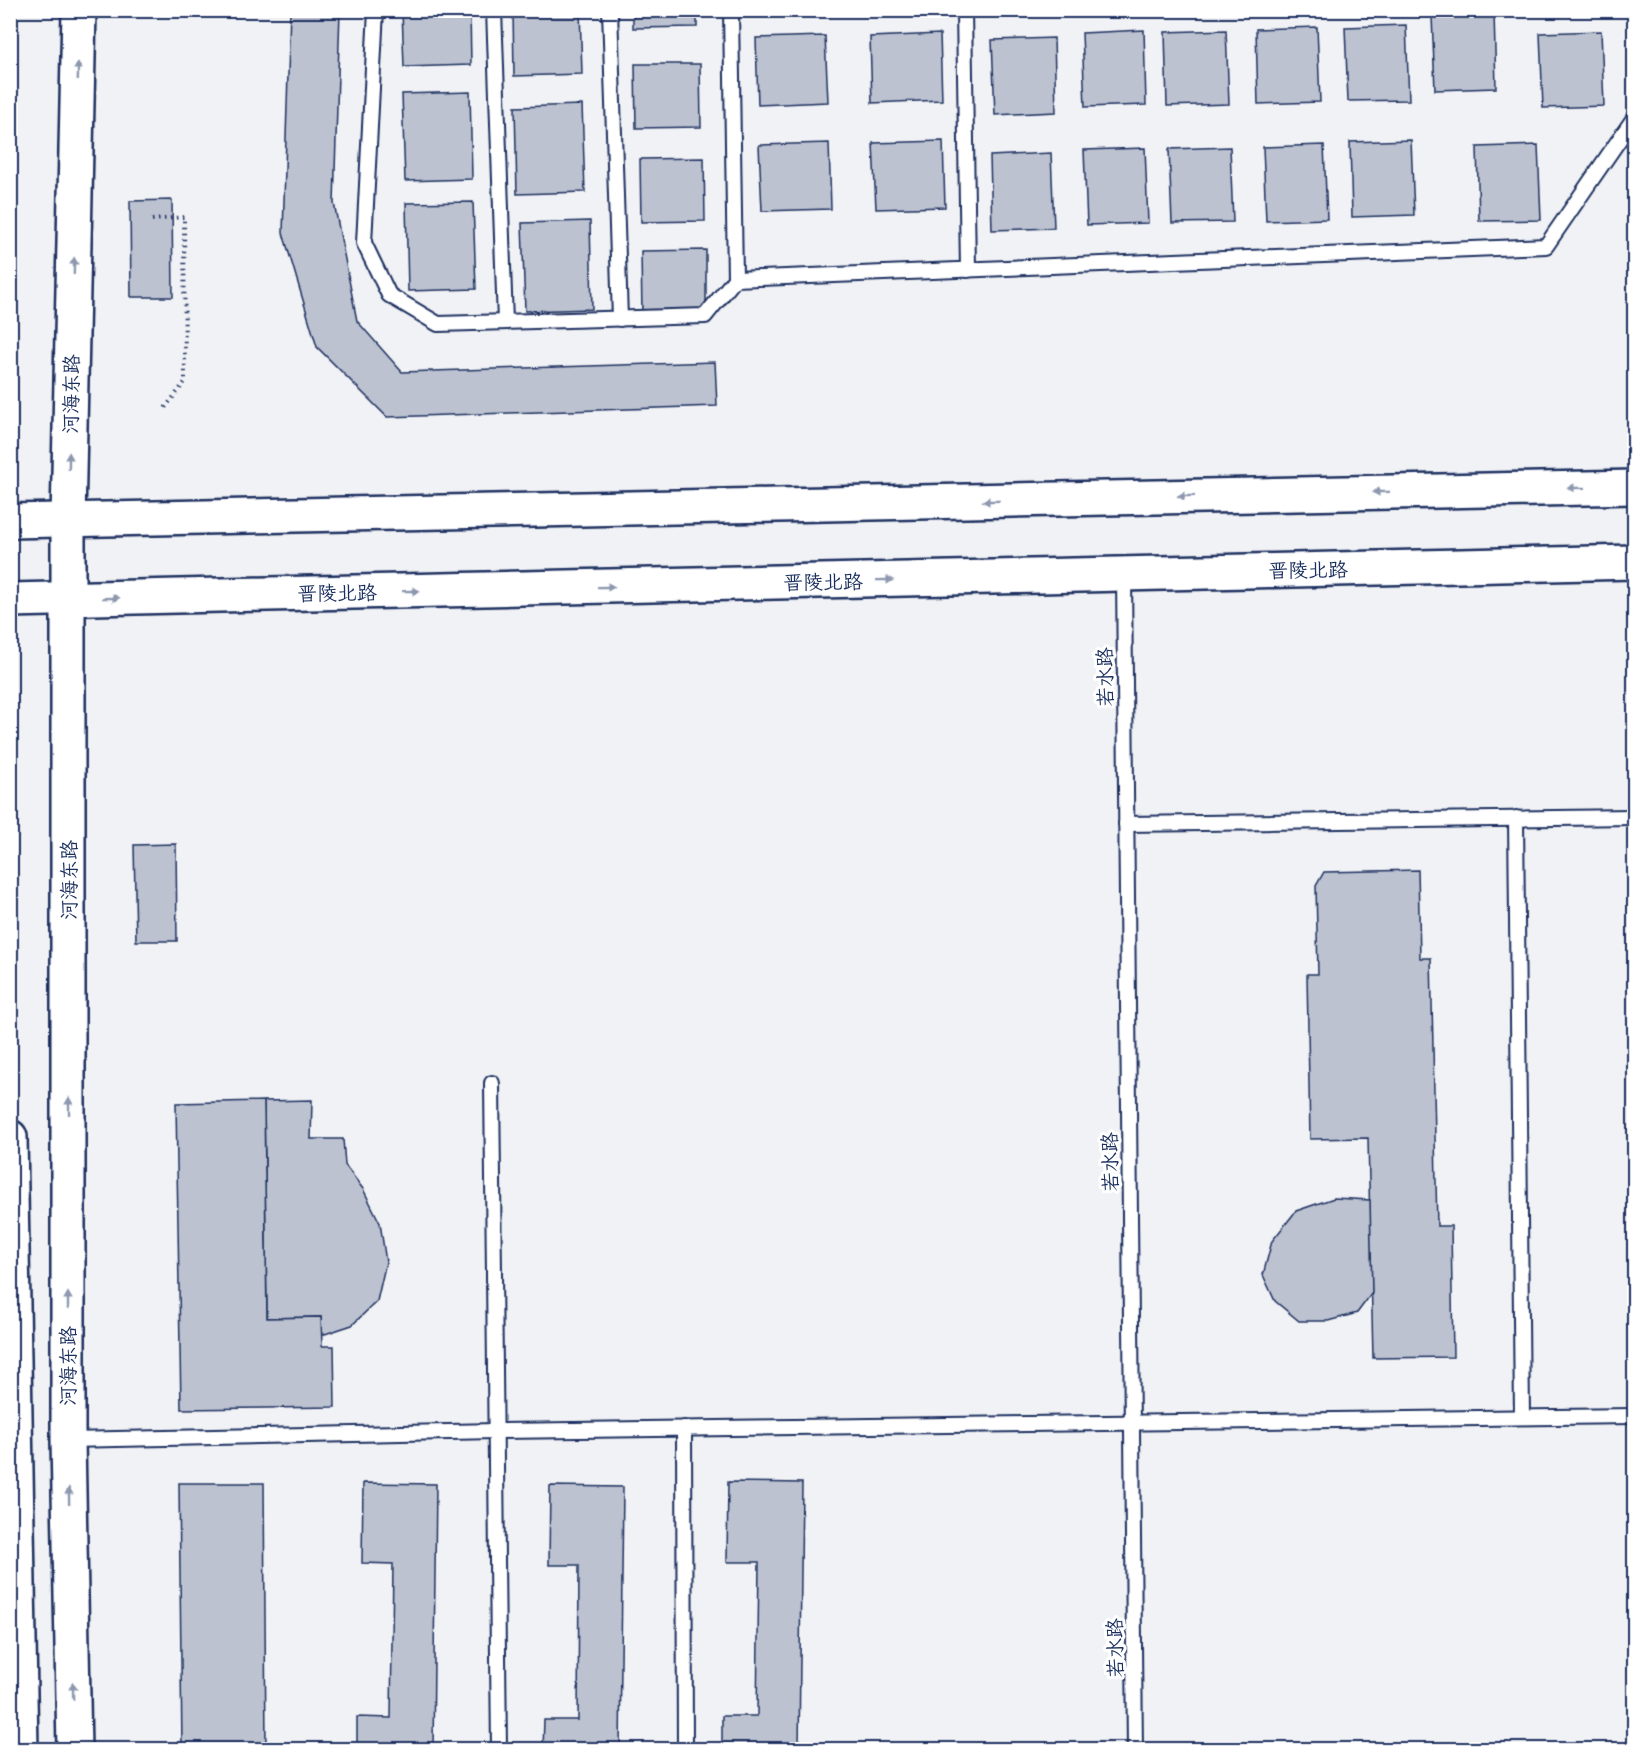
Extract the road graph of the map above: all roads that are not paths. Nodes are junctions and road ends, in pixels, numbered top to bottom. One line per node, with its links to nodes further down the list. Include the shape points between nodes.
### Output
1 (79, 10): 14 (main road, 河海东路, one-way to 1)
2 (376, 10): 12 (lane, via 364,243 389,295 438,324)
3 (494, 10): 12 (lane)
4 (610, 10): 11 (lane)
5 (731, 10): 10 (lane)
6 (970, 10): 7 (lane)
7 (964, 11): 9 (lane)
8 (1635, 118): 9 (lane, via 1546,246)
9 (968, 270): 10 (lane)
10 (735, 279): 11 (lane, via 705,316)
11 (620, 319): 12 (lane)
12 (506, 322)
13 (1635, 487): 14 (main road, one-way to 14)
14 (68, 520): 15 (main road); 18 (main road, 河海东路)
15 (10, 521)
16 (1635, 562): 17 (main road, 晋陵北路)
17 (1124, 575): 18 (main road, 晋陵北路, one-way to 17); 22 (lane, 若水路)
18 (69, 598): 19 (main road, 晋陵北路); 30 (main road, 河海东路, one-way to 18)
19 (10, 600)
20 (1635, 817): 21 (lane)
21 (1516, 818): 22 (lane); 26 (lane)
22 (1126, 824): 27 (lane, 若水路)
23 (492, 1083): 29 (lane)
24 (10, 1137): 31 (main road)
25 (1635, 1416): 26 (lane)
26 (1522, 1417): 27 (lane)
27 (1132, 1421): 28 (lane); 35 (lane, 若水路)
28 (684, 1428): 29 (lane); 34 (lane)
29 (496, 1431): 30 (lane); 33 (lane)
30 (68, 1440): 32 (main road, 河海东路, one-way to 30)
31 (21, 1749)
32 (74, 1749)
33 (499, 1749)
34 (685, 1749)
35 (1135, 1749)

